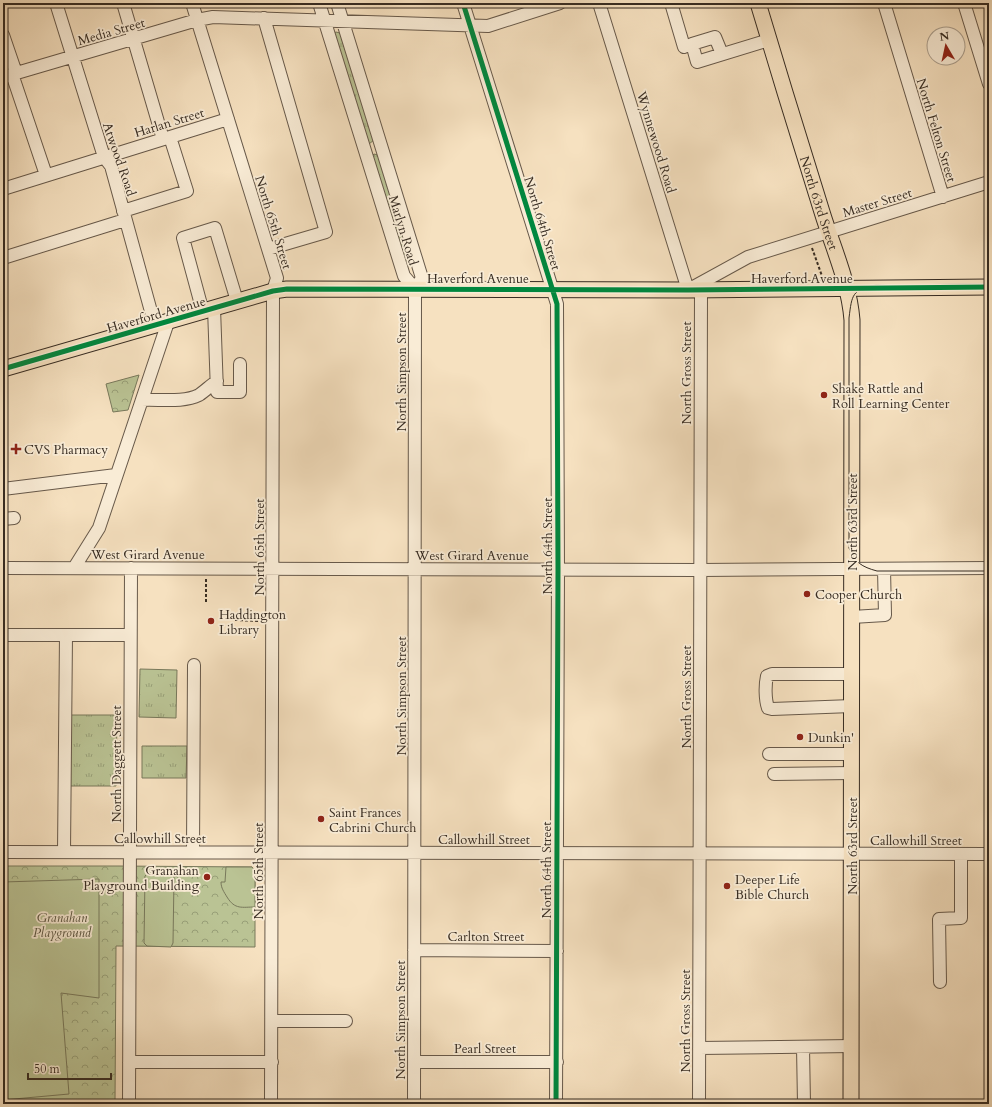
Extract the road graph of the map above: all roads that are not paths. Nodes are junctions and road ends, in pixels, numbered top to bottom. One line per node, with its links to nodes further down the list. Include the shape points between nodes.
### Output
1 (56, 3): 23 (street, Atwood Road)
2 (122, 3): 19 (street)
3 (192, 3): 14 (street, North 65th Street)
4 (319, 3): 15 (street, Marlyn Road)
5 (337, 3): 16 (street, Marlyn Road)
6 (463, 3): 17 (street, North 64th Street)
7 (560, 3): 17 (street, Media Street, via 488,26)
8 (599, 3): 43 (street, Wynnewood Road)
9 (671, 3): 21 (street, via 684,47)
10 (758, 3): 20 (main road, North 63rd Street)
11 (884, 3): 34 (street, North Felton Street)
12 (964, 3): 25 (street)
13 (264, 18): 14 (street, Media Street, via 212,17); 15 (street, Media Street); 37 (street, via 326,232)
14 (197, 20): 19 (street, Media Street); 26 (street, North 65th Street)
15 (324, 20): 16 (street, Media Street); 29 (street, Marlyn Road)
16 (342, 21): 17 (street, Media Street); 28 (street, Marlyn Road)
17 (470, 25): 42 (street, North 64th Street)
18 (3, 35): 24 (street)
19 (133, 39): 23 (street, Media Street); 27 (street)
20 (769, 40): 22 (street); 36 (main road, North 63rd Street)
21 (692, 44): 22 (street, via 715,37); 22 (street, via 697,62)
22 (722, 54)
23 (73, 57): 24 (street, Media Street); 30 (street, Atwood Road)
24 (10, 75): 31 (street)
25 (989, 84)
26 (228, 119): 27 (street, Harlan Street); 37 (street, North 65th Street)
27 (167, 138): 30 (street, Harlan Street); 35 (street, via 187,191)
28 (381, 146): 29 (street); 41 (street, Marlyn Road, via 422,278)
29 (365, 151): 41 (street, Marlyn Road, via 404,276)
30 (104, 157): 31 (street, Harlan Street); 35 (street, Atwood Road, via 111,166)
31 (46, 175): 33 (street, Harlan Street)
32 (989, 182): 34 (street, Master Street)
33 (3, 189)
34 (943, 196): 36 (street, Master Street)
35 (124, 216): 38 (street); 47 (street, Atwood Road)
36 (828, 232): 40 (main road, North 63rd Street); 43 (street, Master Street, via 748,257)
37 (268, 249): 44 (street, North 65th Street, via 277,278)
38 (3, 258)
39 (989, 287): 40 (main road, Haverford Avenue)
40 (847, 288): 43 (main road, Haverford Avenue); 58 (main road, North 63rd Street, via 852,320)
41 (415, 289): 42 (main road, Haverford Avenue); 44 (main road, Haverford Avenue); 60 (street, North Simpson Street)
42 (552, 289): 43 (main road, Haverford Avenue); 62 (street, North 64th Street, via 557,304)
43 (694, 290): 63 (street, North Gross Street)
44 (273, 291): 45 (main road, Haverford Avenue); 57 (street, North 65th Street)
45 (237, 302): 46 (main road, Haverford Avenue); 46 (street, via 215,228 183,238)
46 (208, 310): 47 (main road, Haverford Avenue); 50 (street)
47 (162, 324): 49 (main road, Haverford Avenue); 51 (street)
48 (240, 364): 50 (street, via 240,392 217,392)
49 (3, 370)
50 (217, 381): 51 (street, via 192,397)
51 (142, 400): 52 (street)
52 (116, 475): 53 (street); 55 (street, via 99,528)
53 (3, 489)
54 (3, 568): 55 (street, West Girard Avenue)
55 (74, 568): 56 (street, West Girard Avenue)
56 (131, 568): 57 (street, West Girard Avenue); 67 (street, North Daggett Street)
57 (273, 568): 60 (street, West Girard Avenue); 79 (street, North 65th Street)
58 (853, 568): 61 (street, West Girard Avenue); 63 (street, West Girard Avenue); 64 (main road, North 63rd Street)
59 (989, 568): 61 (street, West Girard Avenue)
60 (415, 569): 62 (street, West Girard Avenue); 80 (street, North Simpson Street)
61 (884, 569): 64 (street, via 885,615)
62 (558, 570): 63 (street, West Girard Avenue); 81 (street, North 64th Street)
63 (700, 570): 82 (street, North Gross Street)
64 (852, 616): 69 (main road, North 63rd Street)
65 (3, 635): 66 (street)
66 (66, 635): 67 (street); 76 (street)
67 (130, 635): 77 (street, North Daggett Street)
68 (194, 665): 78 (street)
69 (852, 674): 70 (main road, North 63rd Street); 70 (street, via 772,674 766,682 768,708)
70 (852, 706): 72 (main road, North 63rd Street)
71 (769, 754): 72 (street)
72 (852, 754): 73 (main road, North 63rd Street)
73 (852, 773): 74 (street); 83 (main road, North 63rd Street)
74 (774, 774)
75 (3, 852): 76 (street, Callowhill Street)
76 (64, 852): 77 (street, Callowhill Street)
77 (130, 852): 78 (street, Callowhill Street); 94 (street, North Daggett Street)
78 (193, 852): 79 (street, Callowhill Street)
79 (272, 853): 80 (street, Callowhill Street); 89 (street, North 65th Street)
80 (415, 853): 81 (street, Callowhill Street); 86 (street, North Simpson Street)
81 (557, 853): 82 (street, Callowhill Street); 87 (street, North 64th Street)
82 (700, 854): 83 (street, Callowhill Street); 93 (street, North Gross Street)
83 (852, 854): 84 (street, Callowhill Street); 91 (main road, North 63rd Street)
84 (962, 854): 85 (street, Callowhill Street); 88 (street, via 961,918 939,919)
85 (989, 854)
86 (414, 950): 87 (street, Carlton Street); 96 (street, North Simpson Street)
87 (557, 950): 97 (street, North 64th Street)
88 (940, 982)
89 (272, 1021): 90 (street); 95 (street, North 65th Street)
90 (346, 1021)
91 (852, 1046): 92 (street); 104 (main road, North 63rd Street)
92 (803, 1047): 93 (street); 103 (street)
93 (699, 1048): 102 (street, North Gross Street)
94 (130, 1062): 95 (street); 98 (street, North Daggett Street)
95 (272, 1062): 99 (street, North 65th Street)
96 (414, 1062): 97 (street, Pearl Street); 100 (street, North Simpson Street)
97 (556, 1062): 101 (street, North 64th Street)
98 (129, 1104)
99 (271, 1104)
100 (414, 1104)
101 (556, 1104)
102 (699, 1104)
103 (804, 1104)
104 (851, 1104)

